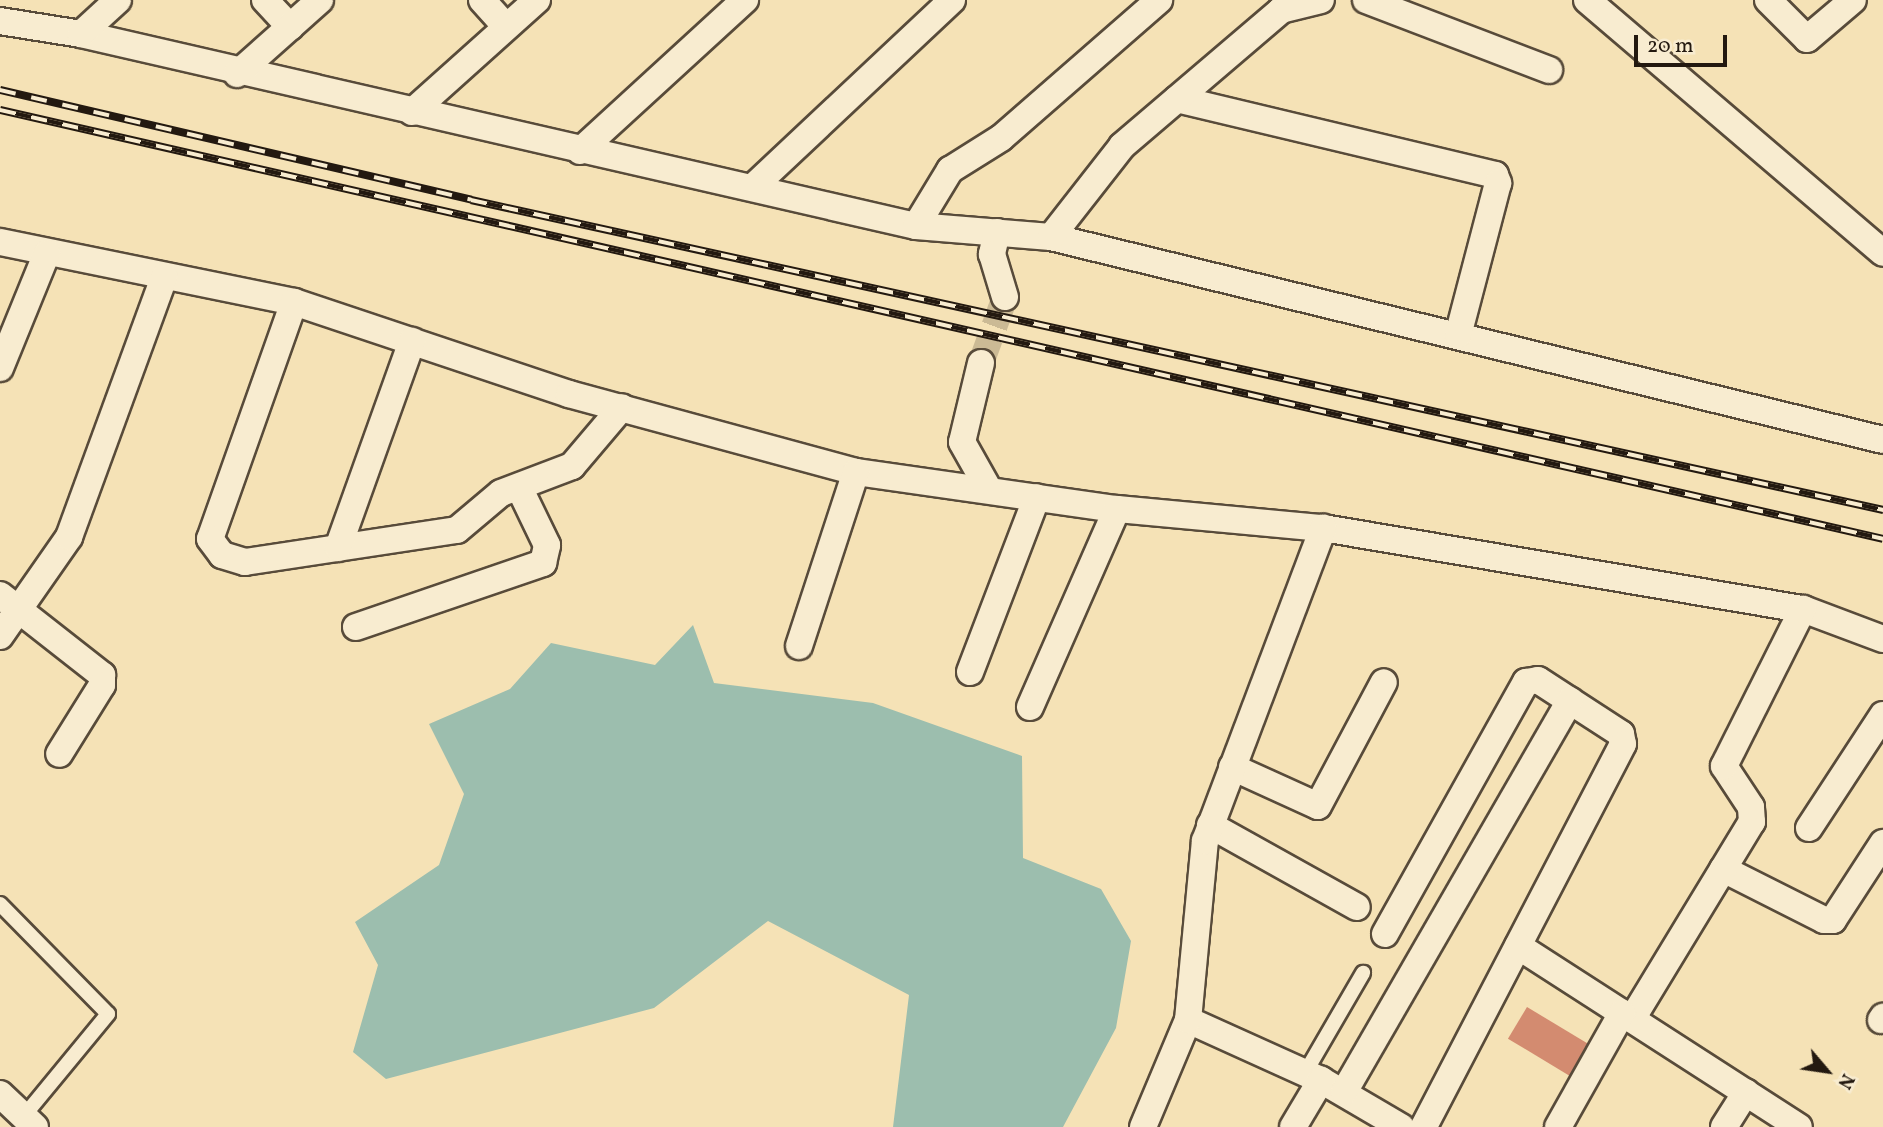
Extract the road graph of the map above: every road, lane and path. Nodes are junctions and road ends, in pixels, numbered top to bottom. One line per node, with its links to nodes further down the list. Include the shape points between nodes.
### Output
1 (118, 0): 17 (street)
2 (265, 0): 15 (street)
3 (320, 0): 15 (street)
4 (482, 0): 16 (street)
5 (537, 0): 16 (street)
6 (745, 0): 22 (street)
7 (952, 0): 23 (street)
8 (1159, 0): 24 (street, via 993,145 950,170)
9 (1321, 0): 20 (street, via 1281,9)
10 (1366, 0): 18 (street)
11 (1587, 0): 29 (street)
12 (1768, 0): 13 (street, via 1807,39)
13 (1853, 0)
14 (0, 21): 17 (street)
15 (290, 27): 19 (street)
16 (506, 27): 21 (street)
17 (81, 34): 19 (street)
18 (1549, 70)
19 (237, 74): 21 (street)
20 (1177, 99): 26 (street, via 1122,146); 33 (street, via 1495,175 1498,183)
21 (412, 112): 22 (street)
22 (580, 150): 23 (street)
23 (753, 187): 24 (street)
24 (916, 226): 25 (street)
25 (997, 232): 26 (street); 31 (street, via 992,254)
26 (1051, 237): 33 (street)
27 (0, 242): 28 (street)
28 (47, 253): 30 (street); 36 (street)
29 (1883, 253)
30 (163, 277): 32 (street); 46 (street, via 76,520)
31 (1005, 297)
32 (294, 302): 34 (street); 45 (street, via 210,538 222,555 245,562)
33 (1458, 335): 38 (street)
34 (412, 341): 37 (street); 45 (street)
35 (981, 363): 41 (street, via 962,442)
36 (0, 368)
37 (622, 407): 39 (street); 40 (street, via 572,466)
38 (1883, 440)
39 (856, 471): 41 (street); 51 (street)
40 (519, 487): 45 (street, via 493,497 457,530); 48 (street, via 547,545 543,563)
41 (989, 491): 42 (street)
42 (1037, 497): 43 (street); 52 (street)
43 (1117, 509): 44 (street); 55 (street)
44 (1323, 528): 47 (street); 58 (street)
45 (338, 548)
46 (10, 603): 49 (street); 57 (street, via 102,675 102,685)
47 (1803, 609): 50 (street); 62 (street, via 1724,766 1754,814)
48 (356, 627)
49 (0, 636)
50 (1883, 639)
51 (799, 646)
52 (970, 672)
53 (1384, 682): 58 (street, via 1318,806)
54 (1570, 701): 66 (street, via 1538,680 1526,682); 67 (street, via 1621,734 1623,744); 72 (street)
55 (1030, 706)
56 (1883, 715): 60 (street)
57 (59, 754)
58 (1233, 767): 59 (street)
59 (1210, 825): 65 (street); 70 (street, via 1202,855)
60 (1810, 828)
61 (1883, 842): 63 (street)
62 (1723, 869): 63 (street, via 1824,920 1840,915); 69 (street)
63 (1875, 874)
64 (0, 904): 75 (lane, via 108,1014)
65 (1357, 907)
66 (1385, 934)
67 (1518, 946): 69 (street); 79 (street)
68 (1363, 973): 71 (lane)
69 (1627, 1016): 73 (street); 80 (street)
70 (1188, 1020): 71 (street); 76 (street)
71 (1313, 1077): 72 (street); 77 (street)
72 (1345, 1092): 78 (street)
73 (1746, 1093): 81 (street); 82 (street)
74 (0, 1094): 75 (street)
75 (24, 1123)
76 (1143, 1127)
77 (1293, 1127)
78 (1401, 1127)
79 (1424, 1127)
80 (1558, 1127)
81 (1724, 1127)
82 (1798, 1127)

